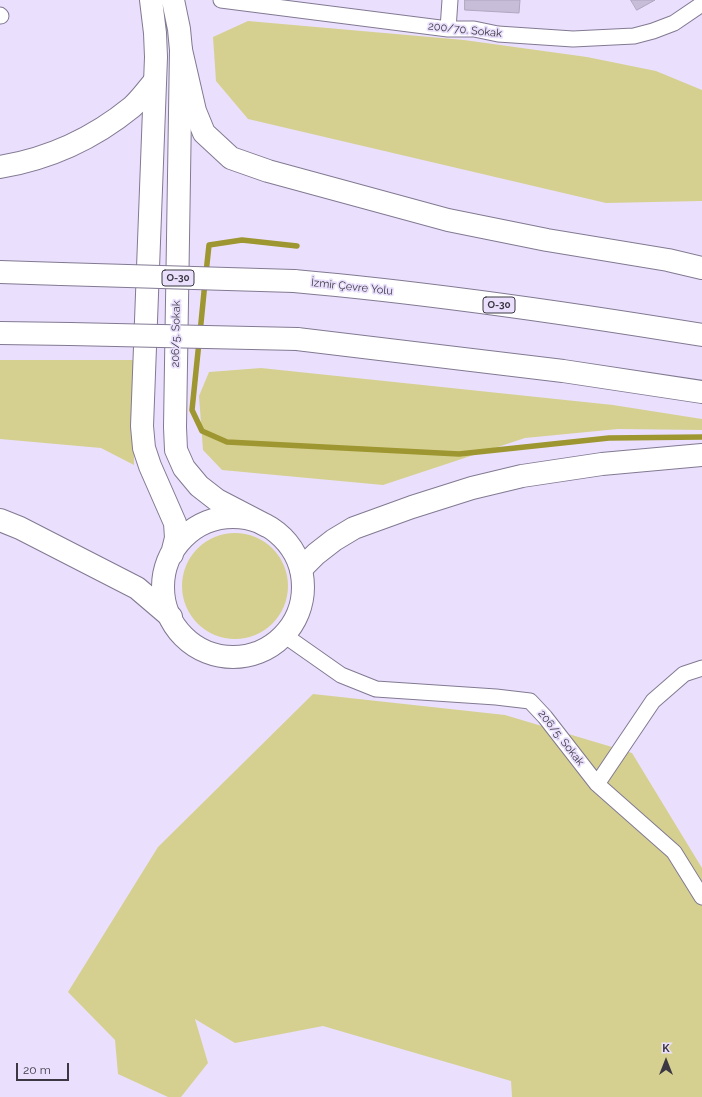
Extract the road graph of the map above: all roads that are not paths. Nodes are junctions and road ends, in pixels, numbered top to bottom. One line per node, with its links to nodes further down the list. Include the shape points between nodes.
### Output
1 (151, 0): 8 (main road, via 155,33)
2 (174, 0): 7 (main road, 206/5. Sokak)
3 (221, 0): 6 (street, 200/70. Sokak)
4 (450, 0): 6 (street)
5 (702, 4): 6 (street, 200/70. Sokak, via 674,23 634,36 573,38)
6 (448, 29)
7 (181, 50): 10 (main road, via 204,133 231,158 268,171 448,220); 17 (main road, 206/5. Sokak, via 176,450 184,468 199,486 217,500)
8 (154, 82): 9 (main road, via 132,106 81,142 45,156); 18 (main road, via 142,426 144,448 150,466 175,523 176,538)
9 (0, 167)
10 (702, 268)
11 (0, 272): 13 (main road, İzmir Çevre Yolu / O-30, bridge, via 294,281 350,286 563,313)
12 (0, 333): 14 (main road, bridge, via 296,340 563,371)
13 (702, 335)
14 (702, 392)
15 (702, 455): 19 (main road, via 602,464 522,476 472,488 354,528 334,540)
16 (0, 520): 20 (main road, via 137,588)
17 (267, 526): 18 (main road, via 241,517 213,520 189,533); 19 (main road, via 288,544)
18 (172, 554): 20 (main road, via 164,579 165,599)
19 (301, 569): 21 (main road, via 301,604)
20 (171, 617): 21 (main road, via 178,629 192,642 223,656 243,655 262,650)
21 (284, 635): 23 (street, 206/5. Sokak, via 341,675 376,689 530,701 545,716)
22 (702, 668): 23 (street, via 684,674 653,701)
23 (597, 784): 24 (street, 206/5. Sokak, via 674,852)
24 (702, 897)

